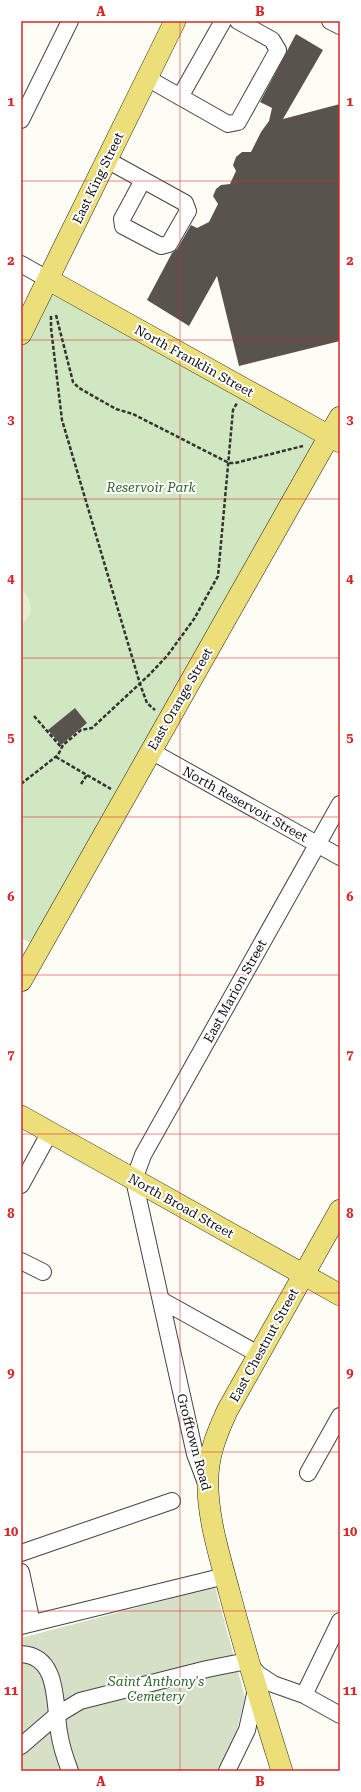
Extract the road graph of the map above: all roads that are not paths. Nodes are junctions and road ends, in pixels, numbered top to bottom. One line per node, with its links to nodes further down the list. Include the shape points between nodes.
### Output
1 (70, 21): 9 (street)
2 (175, 21): 7 (main road, East King Street)
3 (223, 21): 8 (street)
4 (238, 21): 8 (street, via 272,40 278,50 238,122 228,124)
5 (330, 21): 6 (street)
6 (340, 26)
7 (147, 78): 8 (street); 10 (main road, East King Street)
8 (180, 97)
9 (21, 120)
10 (107, 160): 11 (street); 13 (main road, East King Street)
11 (143, 180)
12 (21, 264): 13 (street)
13 (48, 280): 14 (main road, East King Street); 16 (main road, North Franklin Street)
14 (23, 327)
15 (340, 417): 16 (main road, East Orange Street)
16 (335, 439): 17 (main road, East Orange Street)
17 (151, 751): 19 (street, North Reservoir Street); 21 (main road, East Orange Street)
18 (340, 804): 19 (street, East Marion Street)
19 (317, 845): 20 (street, North Reservoir Street); 24 (street, East Marion Street, via 144,1155)
20 (340, 857)
21 (21, 981)
22 (21, 1116): 23 (main road, North Broad Street)
23 (50, 1132): 24 (main road, North Broad Street); 25 (street)
24 (134, 1180): 29 (main road, North Broad Street); 31 (street, Grofftown Road)
25 (21, 1185)
26 (340, 1210): 29 (main road, East Chestnut Street)
27 (21, 1261): 28 (street)
28 (43, 1272)
29 (304, 1275): 30 (main road, North Broad Street); 32 (main road, East Chestnut Street)
30 (340, 1296)
31 (161, 1300): 32 (street); 35 (street, Grofftown Road, via 195,1454)
32 (258, 1354): 35 (main road, East Chestnut Street, via 219,1428 210,1459)
33 (340, 1416): 34 (street)
34 (308, 1473)
35 (208, 1486): 39 (main road, Grofftown Road, via 211,1516)
36 (172, 1500): 37 (street)
37 (21, 1553)
38 (21, 1572): 41 (street)
39 (225, 1576): 41 (street); 43 (main road, Grofftown Road)
40 (340, 1622): 45 (street)
41 (27, 1625)
42 (21, 1654): 46 (street, via 37,1659 46,1667 55,1690)
43 (247, 1661): 44 (main road, Grofftown Road); 45 (street, via 265,1680); 46 (street, via 80,1701)
44 (256, 1690): 50 (street, via 247,1730); 51 (main road, Grofftown Road)
45 (304, 1695): 47 (street)
46 (57, 1715): 48 (street); 49 (street, via 59,1733)
47 (340, 1715)
48 (21, 1746)
49 (70, 1771)
50 (226, 1771)
51 (282, 1771)

